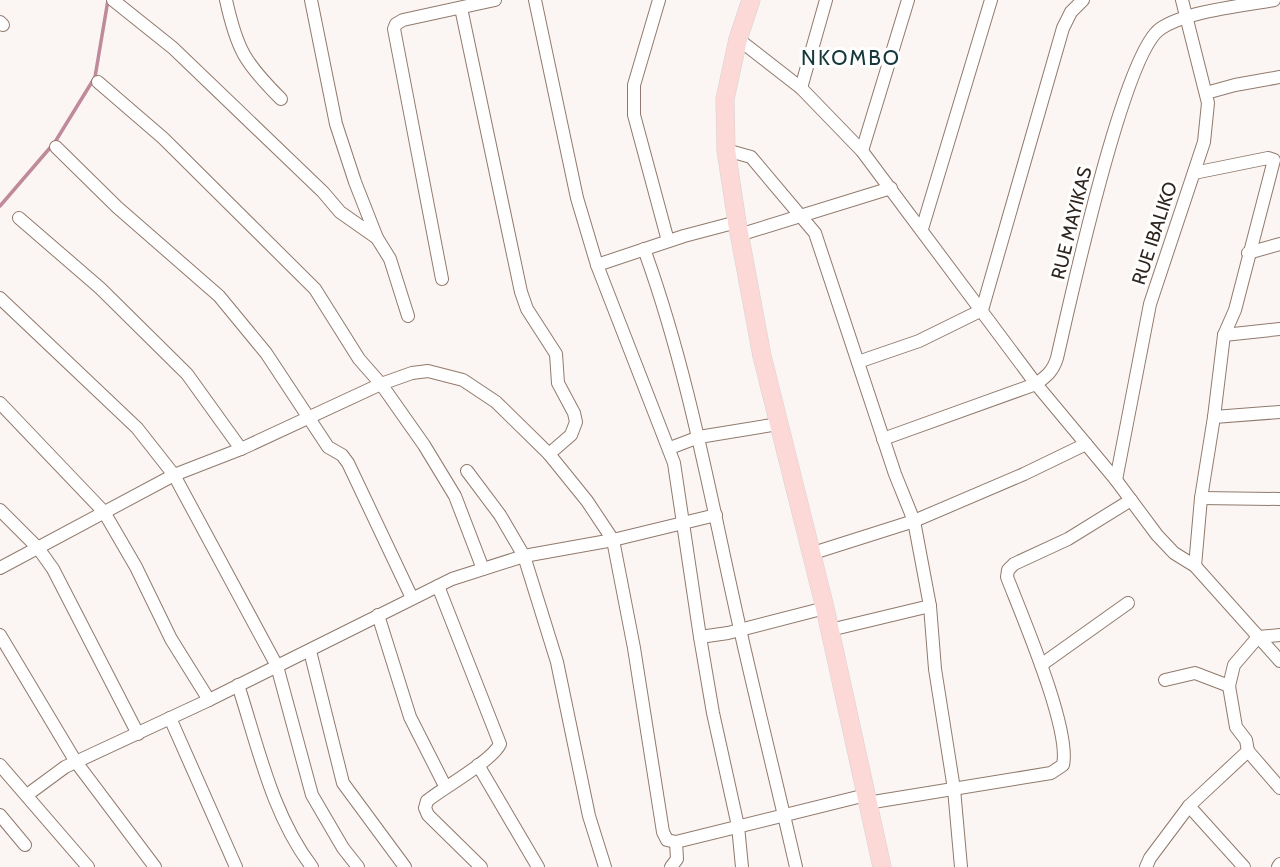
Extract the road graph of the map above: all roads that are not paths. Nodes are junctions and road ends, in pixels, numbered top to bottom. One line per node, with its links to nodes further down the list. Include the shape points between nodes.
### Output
1 (113, 0): 31 (street, via 173,48 340,212)
2 (226, 0): 21 (street, via 240,50)
3 (311, 0): 31 (street, via 336,124)
4 (495, 0): 14 (street)
5 (659, 0): 32 (street, via 632,99)
6 (751, 0): 16 (main road)
7 (826, 0): 19 (street)
8 (908, 0): 24 (street)
9 (991, 0): 30 (street)
10 (1083, 0): 39 (street, via 1063,28)
11 (1182, 0): 15 (street, RUE IBALIKO)
12 (1274, 0): 15 (street, RUE MAYIKAS)
13 (540, 1): 36 (street, via 577,198)
14 (461, 8): 37 (street, via 398,22 394,35); 56 (street, via 524,302 556,354 558,383 576,422 571,435)
15 (1185, 17): 20 (street, RUE IBALIKO); 45 (street, RUE MAYIKAS, via 1153,35 1128,89 1054,368)
16 (737, 39): 19 (street); 23 (main road, via 725,99)
17 (1280, 77): 20 (street)
18 (98, 82): 44 (street, via 163,138 315,289 359,359)
19 (801, 88): 24 (street)
20 (1206, 93): 25 (street, RUE IBALIKO, via 1204,142)
21 (281, 99)
22 (56, 147): 49 (street, via 219,296 266,353)
23 (726, 150): 27 (street, via 751,156); 29 (main road)
24 (862, 151): 26 (street)
25 (1194, 173): 35 (street, via 1274,160); 59 (street, RUE IBALIKO, via 1150,304)
26 (891, 188): 27 (street); 30 (street)
27 (802, 215): 29 (street); 43 (street, via 815,233)
28 (19, 218): 55 (street, via 187,373)
29 (738, 229): 32 (street); 50 (main road)
30 (922, 229): 39 (street)
31 (377, 238): 40 (street, via 390,259)
32 (668, 241): 34 (street)
33 (1280, 244): 35 (street)
34 (644, 249): 36 (street); 51 (street, via 664,304)
35 (1248, 253): 42 (street, via 1235,310)
36 (597, 265): 54 (street)
37 (442, 279)
38 (0, 298): 58 (street, via 137,428)
39 (982, 310): 43 (street, via 919,341); 45 (street)
40 (408, 316)
41 (1280, 329): 42 (street)
42 (1224, 335): 48 (street)
43 (858, 362): 52 (street)
44 (381, 384): 49 (street); 56 (street, via 428,371 463,380 496,402); 74 (street, via 455,496)
45 (1035, 384): 52 (street); 53 (street)
46 (0, 404): 64 (street)
47 (1280, 412): 48 (street)
48 (1214, 417): 60 (street)
49 (310, 418): 55 (street); 76 (street, via 328,447 348,463)
50 (778, 424): 51 (street); 70 (main road)
51 (699, 437): 54 (street); 65 (street)
52 (883, 439): 66 (street)
53 (1086, 444): 59 (street); 66 (street)
54 (670, 448): 67 (street)
55 (241, 449): 58 (street)
56 (549, 454): 68 (street)
57 (467, 471): 71 (street)
58 (174, 475): 64 (street); 90 (street)
59 (1115, 480): 62 (street)
60 (1201, 498): 61 (street); 72 (street)
61 (1280, 499)
62 (1131, 500): 72 (street, via 1174,553); 89 (street, via 1008,569 1007,577)
63 (0, 510): 69 (street)
64 (104, 512): 69 (street); 94 (street)
65 (716, 515): 67 (street); 81 (street)
66 (914, 521): 70 (street); 78 (street)
67 (683, 524): 68 (street); 85 (street)
68 (613, 540): 71 (street); 110 (street, via 663,832)
69 (38, 548): 73 (street); 96 (street)
70 (810, 554): 79 (main road)
71 (524, 556): 74 (street); 120 (street, via 557,662 589,816)
72 (1195, 566): 86 (street)
73 (0, 568)
74 (483, 569): 75 (street)
75 (438, 586): 76 (street); 100 (street, via 500,740 499,748)
76 (412, 598): 80 (street)
77 (1128, 603): 89 (street)
78 (930, 606): 82 (street); 103 (street)
79 (825, 608): 81 (street); 82 (main road)
80 (378, 615): 87 (street); 101 (street, via 410,717)
81 (740, 629): 85 (street); 108 (street)
82 (830, 630): 105 (main road)
83 (0, 635): 98 (street)
84 (1280, 635): 86 (street)
85 (700, 637): 109 (street)
86 (1258, 638): 88 (street); 93 (street, via 1234,664)
87 (310, 651): 90 (street); 117 (street, via 343,783)
88 (1280, 661)
89 (1041, 665): 103 (street, via 1065,747 1063,765 1051,773)
90 (277, 666): 92 (street); 116 (street, via 312,795)
91 (1165, 680): 93 (street, via 1195,673)
92 (238, 685): 94 (street); 115 (street, via 275,801)
93 (1229, 685): 97 (street, via 1236,727)
94 (209, 700): 95 (street)
95 (170, 718): 96 (street); 114 (street)
96 (138, 734): 98 (street)
97 (1248, 751): 102 (street); 106 (street)
98 (76, 762): 104 (street); 113 (street)
99 (0, 765): 104 (street)
100 (478, 765): 101 (street); 119 (street)
101 (445, 786): 118 (street, via 427,801 426,812)
102 (1280, 788)
103 (954, 789): 105 (street); 125 (street)
104 (27, 795): 112 (street)
105 (867, 799): 108 (street); 124 (main road)
106 (1189, 806): 126 (street); 127 (street)
107 (0, 815): 111 (street)
108 (784, 816): 109 (street); 123 (street)
109 (738, 826): 110 (street); 122 (street)
110 (676, 842): 121 (street, via 677,859)
111 (25, 845)
112 (88, 867)
113 (155, 867)
114 (236, 867)
115 (312, 867)
116 (358, 867)
117 (405, 867)
118 (481, 867)
119 (538, 867)
120 (605, 867)
121 (671, 867)
122 (742, 867)
123 (796, 867)
124 (882, 867)
125 (961, 867)
126 (1146, 867)
127 (1244, 867)

